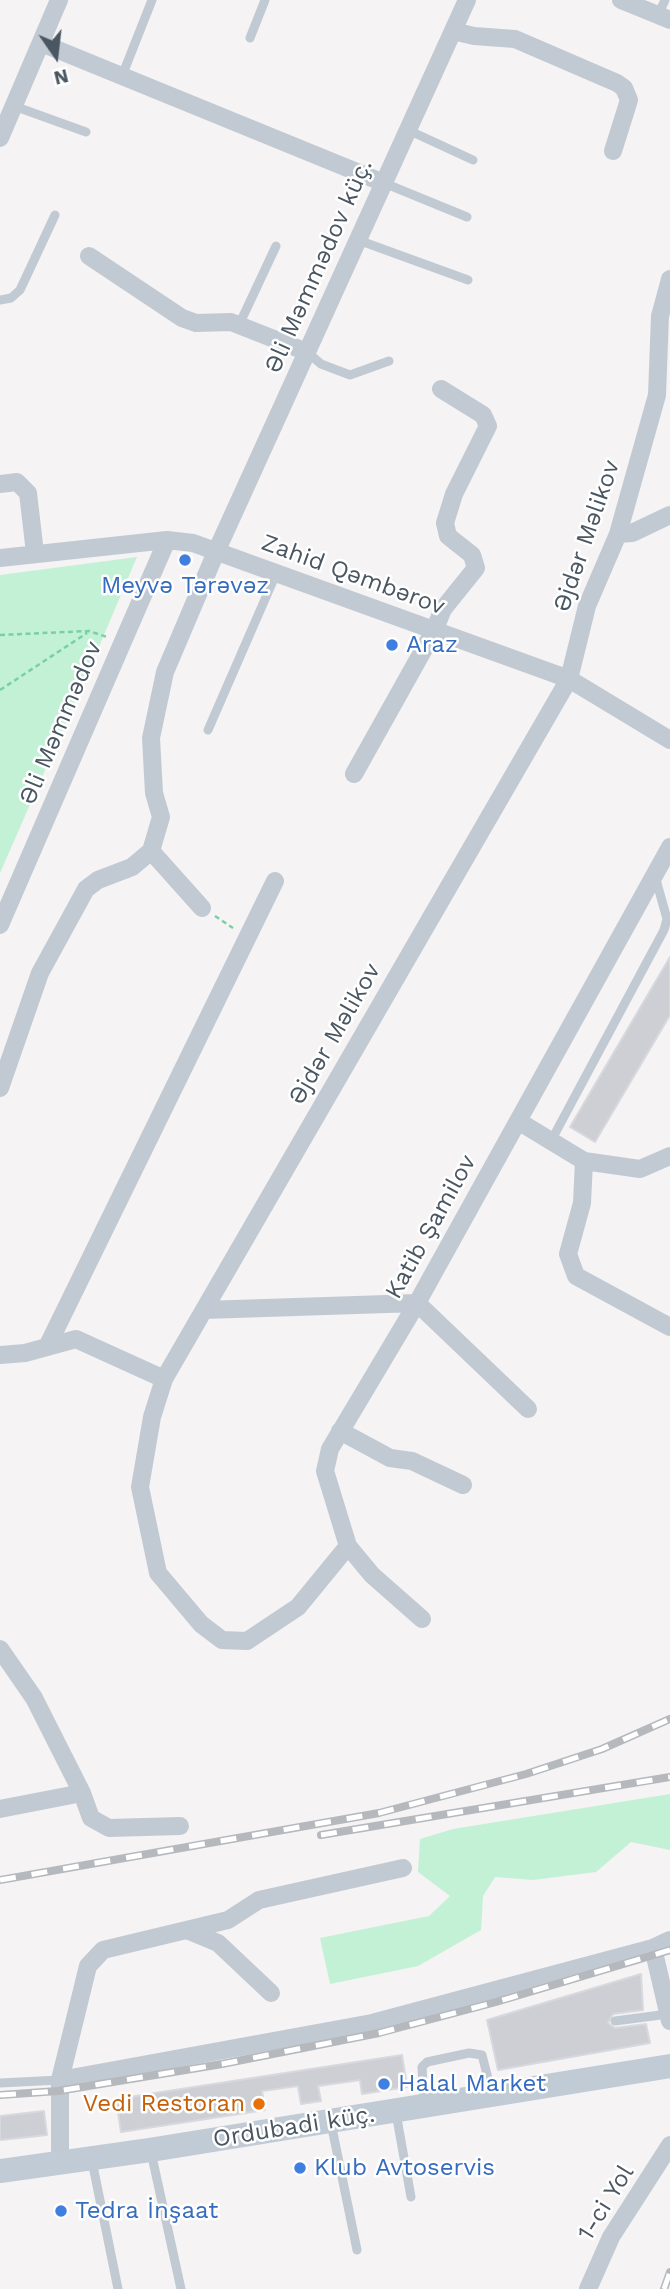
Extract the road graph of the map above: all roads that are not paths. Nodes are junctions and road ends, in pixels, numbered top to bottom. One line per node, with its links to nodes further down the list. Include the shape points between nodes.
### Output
1 (59, 0): 9 (street)
2 (152, 0): 10 (lane)
3 (265, 0): 8 (lane)
4 (467, 0): 7 (street, Əli Məmmədov küç.)
5 (621, 0): 6 (street)
6 (664, 12)
7 (453, 31): 12 (street, Əli Məmmədov küç.); 15 (street, via 515,40 624,88 629,100)
8 (250, 38)
9 (41, 43): 10 (street); 11 (street)
10 (122, 76): 17 (street)
11 (14, 106): 13 (lane); 14 (street)
12 (408, 130): 16 (lane); 17 (street, Əli Məmmədov küç.)
13 (86, 132)
14 (0, 138)
15 (612, 151)
16 (473, 160)
17 (384, 183): 19 (lane); 20 (street, Əli Məmmədov küç.)
18 (55, 215): 25 (lane, via 20,290)
19 (467, 217)
20 (358, 240): 24 (lane); 27 (street, Əli Məmmədov küç.)
21 (276, 246): 26 (lane)
22 (89, 256): 26 (street, via 183,318)
23 (670, 279): 32 (street, Əjdər Məlikov, via 660,316 657,394)
24 (468, 280)
25 (0, 300)
26 (239, 325): 27 (street)
27 (307, 352): 28 (lane, via 321,364 350,375); 34 (street, Əli Məmmədov küç.)
28 (389, 361)
29 (441, 389): 38 (street, via 483,415 488,426 454,494 445,523 448,536 472,555 476,568 443,609)
30 (0, 484): 35 (street, via 17,482 28,493)
31 (670, 515): 32 (street, via 632,533)
32 (618, 534): 39 (street, Əjdər Məlikov, via 587,606)
33 (167, 540): 34 (street, Zahid Qəmbərov); 35 (street, Zahid Qəmbərov); 48 (street, Əli Məmmədov)
34 (216, 552): 37 (street, Zahid Qəmbərov); 44 (street, Əli Məmmədov küç., via 165,672 155,710 151,765 162,817)
35 (36, 553): 36 (street, Zahid Qəmbərov)
36 (0, 558)
37 (276, 574): 38 (street, Zahid Qəmbərov); 40 (lane)
38 (434, 631): 39 (street, Zahid Qəmbərov); 42 (street)
39 (569, 679): 41 (street, Zahid Qəmbərov); 55 (street, Əjdər Məlikov)
40 (208, 730)
41 (670, 739)
42 (354, 774)
43 (670, 847): 45 (street, Katib Şamilov)
44 (150, 851): 47 (street); 49 (street, via 132,867 86,889 40,973)
45 (655, 874): 50 (street, Katib Şamilov); 51 (lane, via 667,919 664,930)
46 (275, 881): 57 (street)
47 (202, 908)
48 (0, 925)
49 (0, 1088)
50 (518, 1121): 51 (street); 54 (street, Katib Şamilov)
51 (551, 1141): 53 (street)
52 (670, 1156): 53 (street, via 640,1169)
53 (584, 1161): 56 (street, via 582,1203 568,1254 576,1276)
54 (417, 1303): 55 (street); 60 (street); 61 (street, Katib Şamilov)
55 (204, 1310): 59 (street, Əjdər Məlikov)
56 (670, 1327)
57 (47, 1347): 58 (street); 59 (street, via 76,1339)
58 (0, 1355)
59 (164, 1379): 63 (street, Əjdər Məlikov, via 140,1487 145,1524 158,1573 201,1624 222,1640 247,1641 298,1607)
60 (528, 1409)
61 (340, 1431): 62 (street, via 390,1458 412,1461); 63 (street, Katib Şamilov, via 325,1471)
62 (463, 1485)
63 (348, 1546): 64 (street, Katib Şamilov, via 372,1576)
64 (422, 1619)
65 (0, 1649): 66 (street, via 34,1698)
66 (82, 1793): 67 (street); 68 (street, via 91,1818 109,1828)
67 (0, 1809)
68 (180, 1826)
69 (403, 1868): 70 (street, via 259,1900 228,1920)
70 (190, 1931): 72 (street, via 218,1943); 76 (street, via 103,1950 88,1966)
71 (662, 1944): 73 (street); 76 (street, via 372,2023)
72 (271, 1993)
73 (669, 2017): 74 (lane)
74 (615, 2021)
75 (670, 2066): 78 (main road, Ordubadi küç.)
76 (60, 2080): 77 (lane); 85 (street)
77 (0, 2082)
78 (492, 2096): 79 (main road, Ordubadi küç.); 79 (lane, via 482,2055 469,2053 422,2067)
79 (425, 2107): 80 (main road, Ordubadi küç.)
80 (396, 2111): 81 (main road, Ordubadi küç.); 87 (lane)
81 (331, 2121): 83 (main road, Ordubadi küç.); 88 (lane)
82 (670, 2145): 91 (street, 1-ci Yol, via 611,2237)
83 (150, 2150): 84 (main road, Ordubadi küç.); 90 (lane)
84 (92, 2159): 85 (main road, Ordubadi küç.); 89 (lane)
85 (60, 2163): 86 (main road, Ordubadi küç.)
86 (0, 2171)
87 (411, 2197)
88 (357, 2250)
89 (118, 2289)
90 (181, 2289)
91 (588, 2289)

